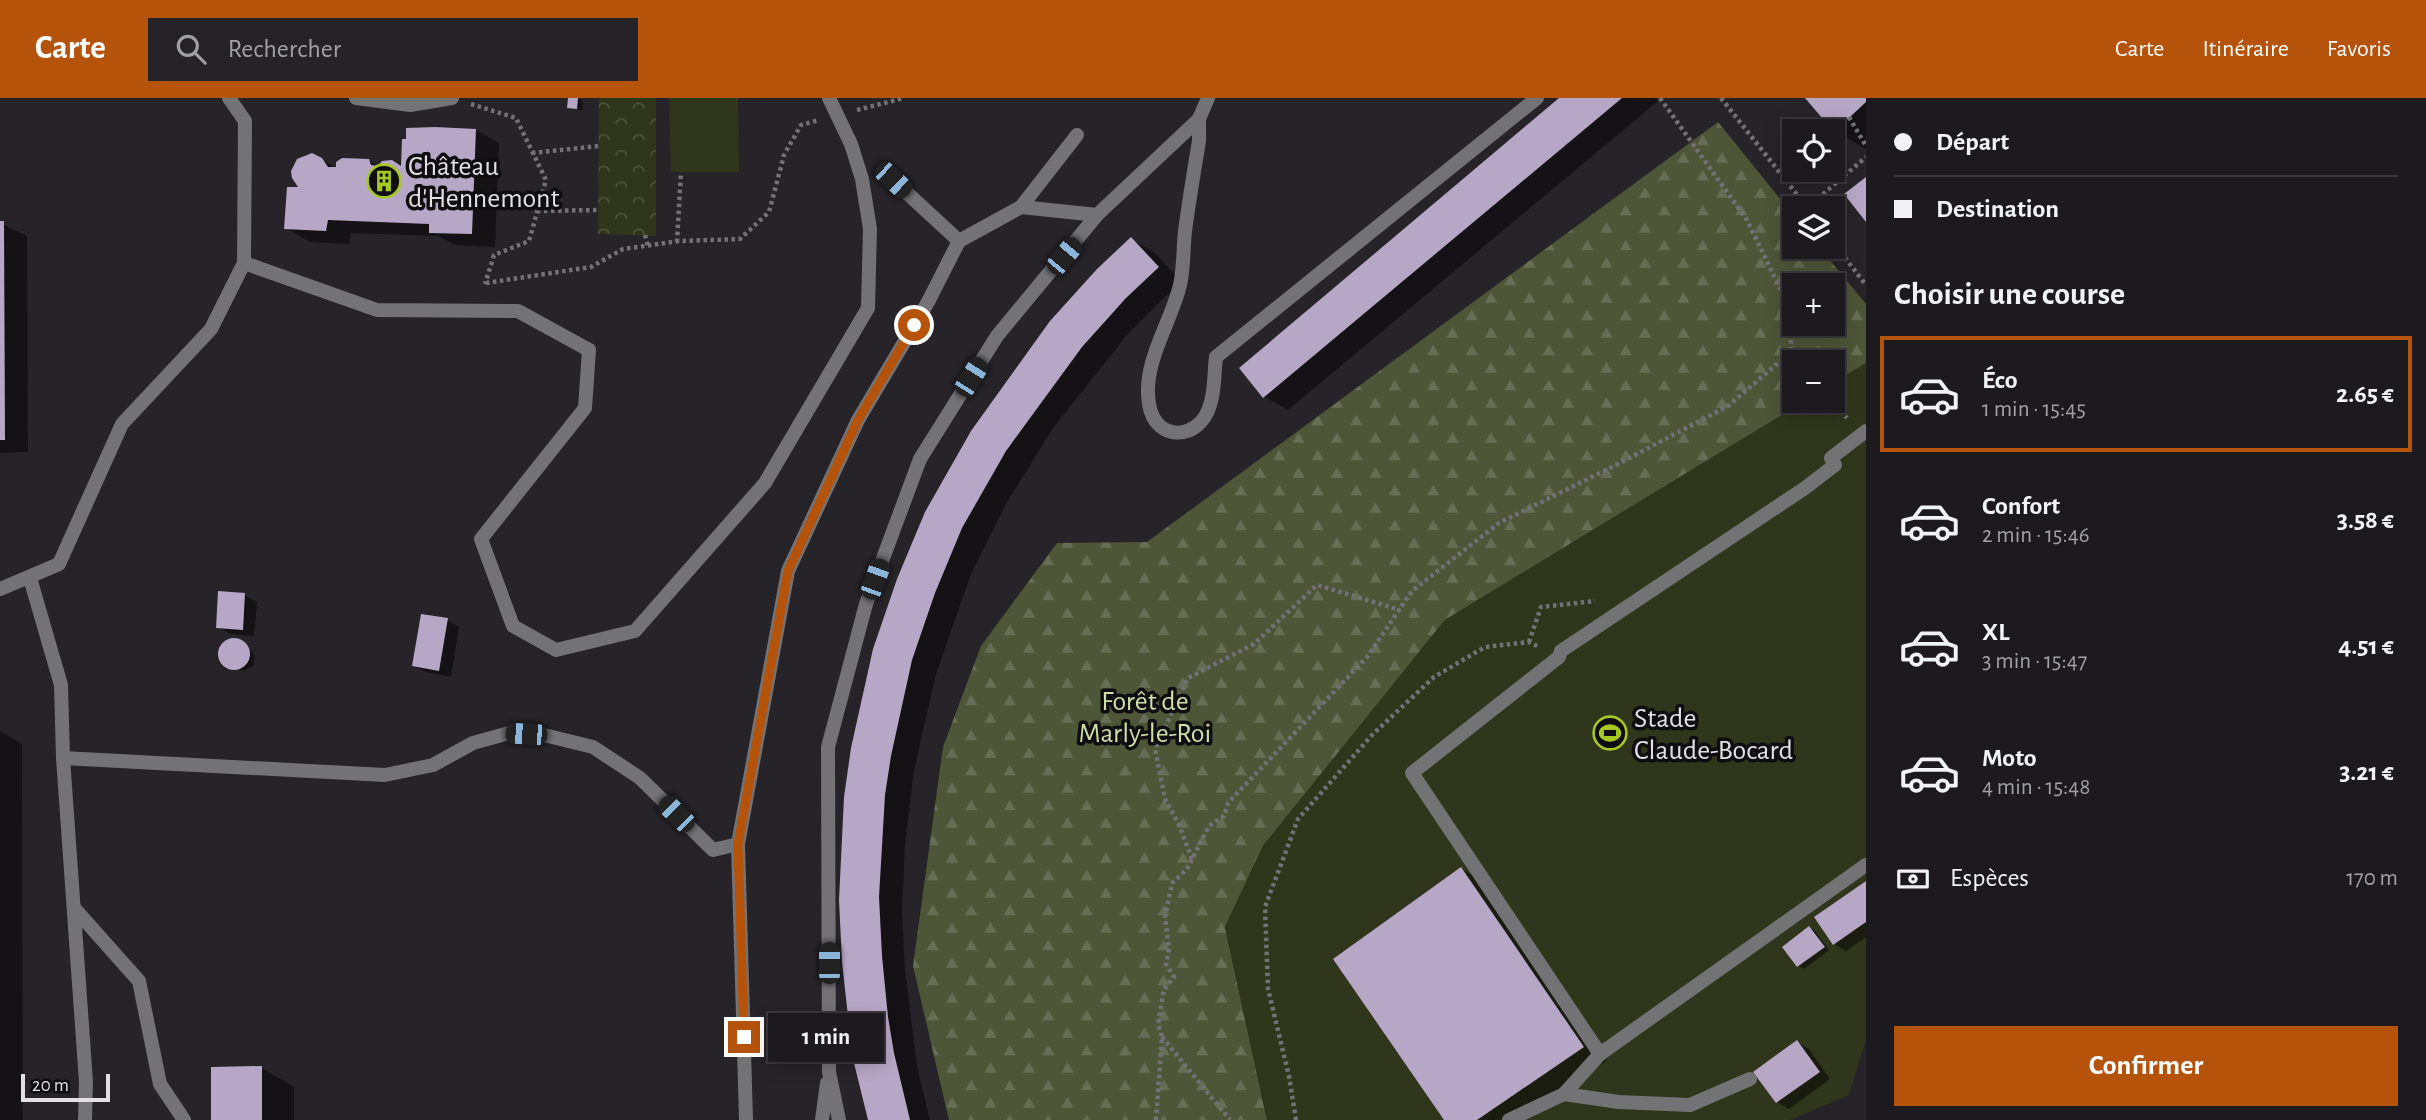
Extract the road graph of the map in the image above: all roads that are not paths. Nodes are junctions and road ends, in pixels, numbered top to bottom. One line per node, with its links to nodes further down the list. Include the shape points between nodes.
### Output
1 (229, 98): 13 (street, via 245,121)
2 (356, 98): 6 (street, via 410,105)
3 (829, 98): 13 (street, via 862,179 870,229 868,308 765,483 635,631 556,650 513,626 481,539 585,408 589,350 519,311 377,310)
4 (1208, 98): 7 (street)
5 (1536, 98): 7 (street, via 1216,357 1204,418 1192,430 1180,433 1154,422 1149,374 1180,284)
6 (459, 100)
7 (1199, 120): 11 (street)
8 (1077, 135): 10 (street)
9 (893, 180): 12 (street)
10 (1021, 207): 11 (street); 12 (street)
11 (1097, 215): 22 (street, via 997,336 920,459 866,604 828,747)
12 (959, 241): 18 (street, via 858,420 788,571)
13 (244, 264): 15 (street, via 211,329 122,424 59,564)
14 (1866, 431): 21 (street, via 1830,458 1835,465 1805,488 1561,651 1412,773)
15 (30, 578): 16 (street); 17 (street, via 61,685)
16 (0, 589)
17 (63, 758): 18 (street, via 384,775 433,765 473,743 509,733 544,735 593,747 640,778 713,850); 20 (street)
18 (738, 844): 27 (street)
19 (1866, 865): 21 (street)
20 (74, 908): 25 (street); 26 (street, via 139,981 160,1084)
21 (1600, 1054): 24 (street)
22 (829, 1072): 28 (street); 29 (street)
23 (1750, 1079): 24 (street, via 1690,1105)
24 (1563, 1094): 30 (street)
25 (85, 1120)
26 (184, 1120)
27 (746, 1120)
28 (822, 1120)
29 (839, 1120)
30 (1509, 1120)

